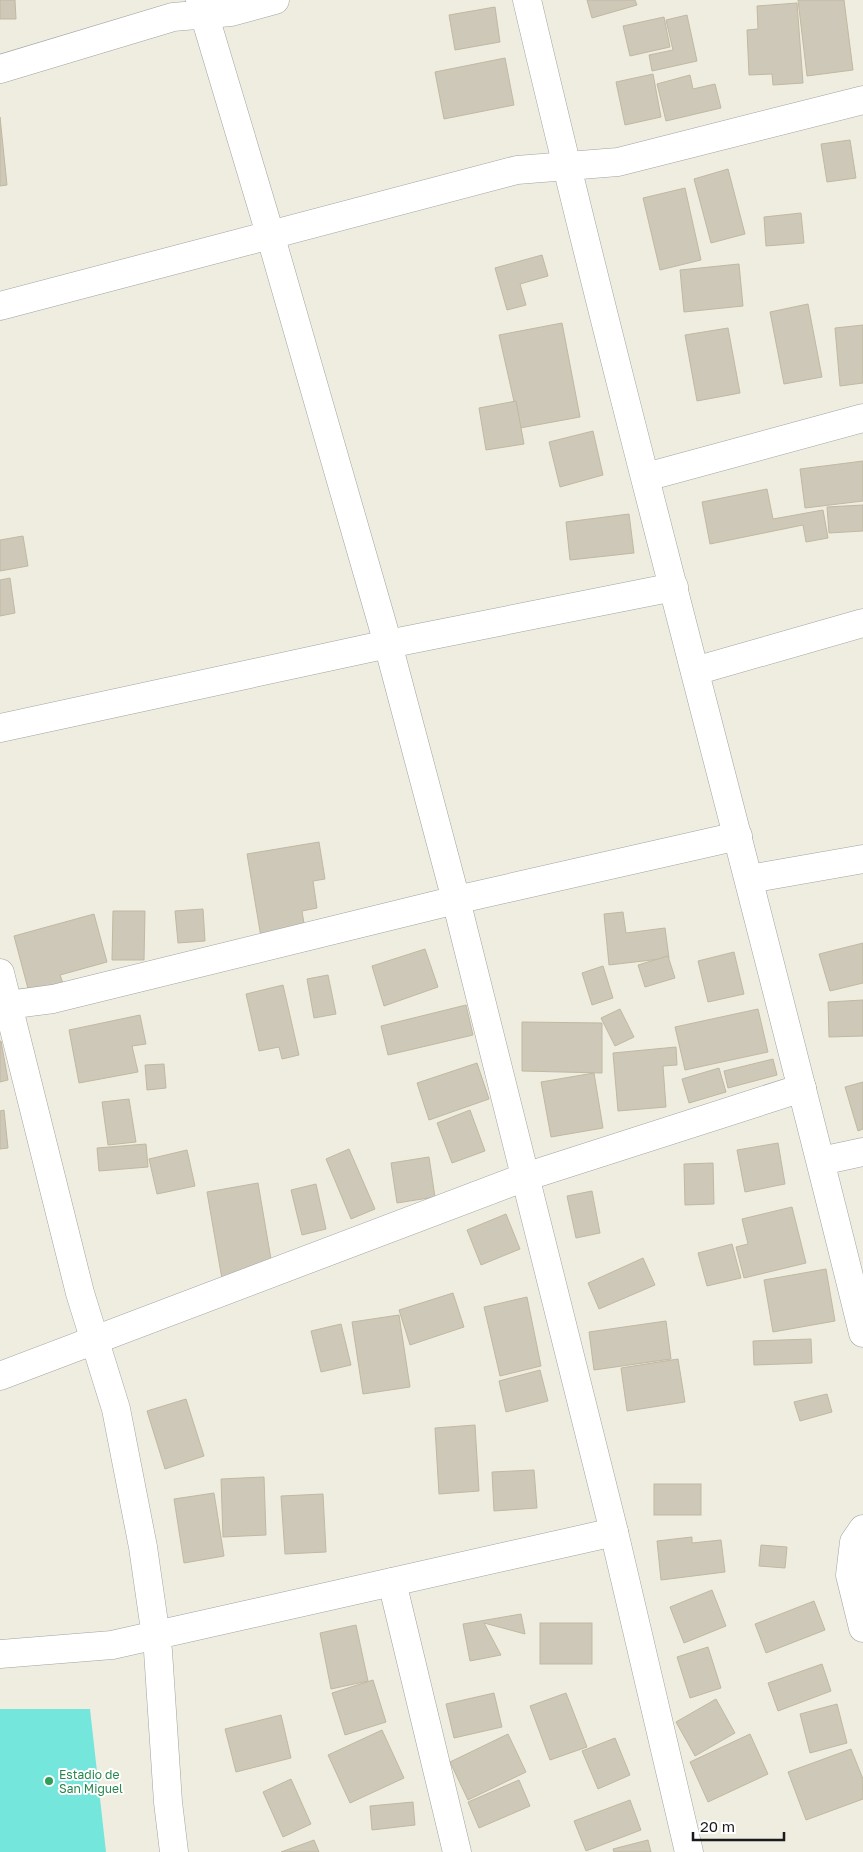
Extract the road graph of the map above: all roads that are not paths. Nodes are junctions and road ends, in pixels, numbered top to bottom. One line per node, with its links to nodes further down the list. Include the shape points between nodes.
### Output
1 (275, 0): 3 (street, via 232,12)
2 (527, 0): 6 (street)
3 (202, 7): 4 (street); 7 (street)
4 (0, 69)
5 (863, 100): 6 (street, via 618,162)
6 (566, 166): 7 (street, via 517,170); 10 (street)
7 (270, 234): 8 (street); 13 (street)
8 (0, 306)
9 (863, 418): 10 (street)
10 (646, 477): 11 (street)
11 (674, 587): 13 (street); 14 (street)
12 (863, 623): 14 (street)
13 (388, 644): 15 (street); 19 (street)
14 (695, 671): 16 (street)
15 (0, 728)
16 (738, 836): 18 (street); 19 (street)
17 (863, 859): 18 (street)
18 (749, 879): 22 (street)
19 (456, 900): 21 (street, via 53,999); 25 (street)
20 (0, 973): 21 (street)
21 (4, 1005): 27 (street)
22 (802, 1088): 24 (street); 25 (street)
23 (863, 1152): 24 (street)
24 (821, 1161): 26 (street)
25 (525, 1177): 27 (street); 30 (street)
26 (863, 1333)
27 (95, 1340): 28 (street); 33 (street, via 116,1409 143,1547)
28 (0, 1376)
29 (863, 1529): 32 (street, via 854,1542 850,1575)
30 (614, 1532): 31 (street); 37 (street)
31 (392, 1582): 33 (street); 36 (street)
32 (863, 1628)
33 (156, 1635): 34 (street, via 112,1645); 35 (street)
34 (0, 1654)
35 (174, 1852)
36 (457, 1852)
37 (689, 1852)

